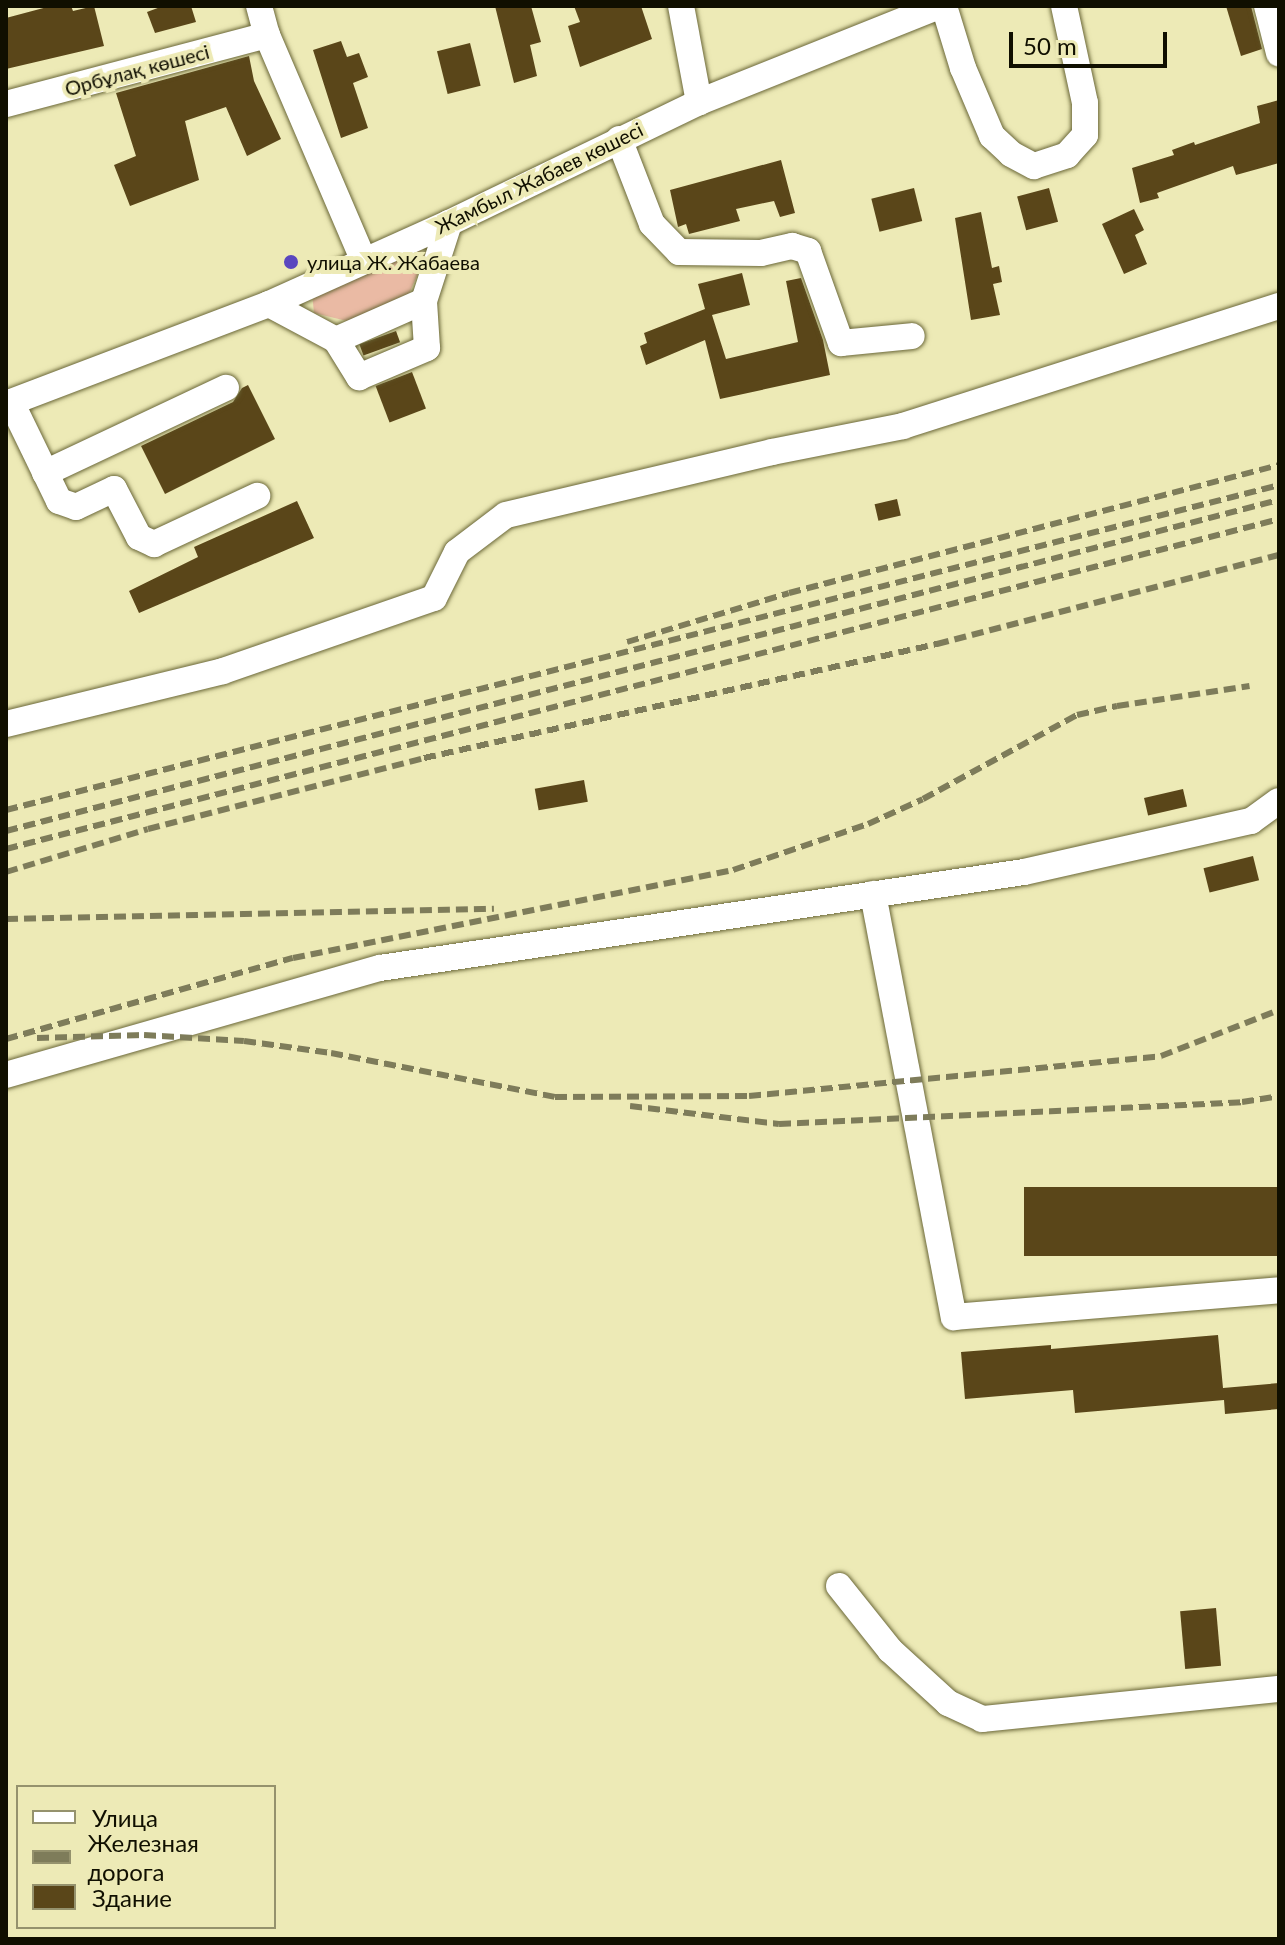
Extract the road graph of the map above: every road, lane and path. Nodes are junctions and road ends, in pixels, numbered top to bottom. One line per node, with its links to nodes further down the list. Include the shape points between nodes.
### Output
1 (259, 6): 6 (street)
2 (681, 6): 8 (street)
3 (941, 6): 4 (street, via 992,136 1034,166 1067,155 1085,135 1085,103); 8 (street, Жамбыл Жабаев көшесі)
4 (1064, 6)
5 (1267, 6): 7 (street)
6 (267, 35): 9 (street, Орбұлақ көшесі); 12 (street)
7 (1279, 53)
8 (699, 102): 10 (street, Жамбыл Жабаев көшесі)
9 (6, 104)
10 (619, 139): 11 (street, Жамбыл Жабаев көшесі); 16 (street, via 652,224 679,252 761,253 792,246 808,251 841,343)
11 (449, 223): 12 (street, Жамбыл Жабаев көшесі); 13 (street)
12 (364, 261): 14 (street, Жамбыл Жабаев көшесі)
13 (424, 301): 17 (street); 17 (street, via 427,348 359,377)
14 (269, 304): 17 (street); 19 (street, Жамбыл Жабаев көшесі)
15 (1279, 306): 22 (street, via 903,426 506,515 457,552 434,598 223,671)
16 (912, 336)
17 (336, 340)
18 (226, 388): 20 (street)
19 (9, 403): 20 (street)
20 (45, 473): 21 (street, via 59,501 76,507 114,489 139,537 154,544)
21 (257, 496)
22 (6, 724)
23 (1275, 806): 24 (street, via 1251,821 1024,872)
24 (873, 894): 25 (street, via 380,968); 26 (street, via 954,1317)
25 (6, 1075)
26 (1279, 1290)
27 (839, 1586): 28 (street, via 890,1650 948,1703 982,1719)
28 (1279, 1689)

